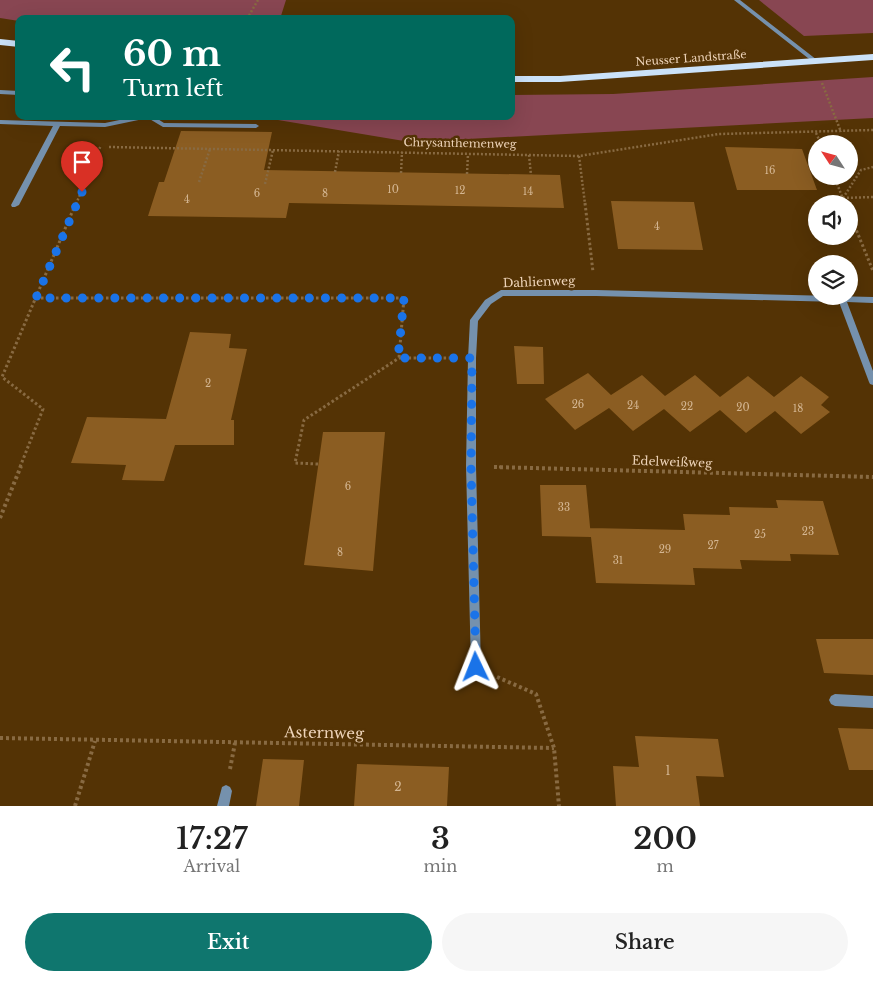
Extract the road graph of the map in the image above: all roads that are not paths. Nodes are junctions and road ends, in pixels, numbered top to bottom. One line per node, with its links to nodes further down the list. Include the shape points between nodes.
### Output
1 (737, 0): 5 (lane)
2 (0, 42): 3 (main road)
3 (15, 44)
4 (873, 57): 5 (main road, Neusser Landstraße)
5 (815, 61): 6 (main road, Neusser Landstraße)
6 (515, 79)
7 (0, 92): 8 (street)
8 (15, 93)
9 (80, 120): 14 (lane)
10 (130, 120): 14 (street)
11 (156, 120): 15 (street, via 163,125)
12 (0, 122): 13 (street)
13 (57, 125): 14 (street); 16 (street)
14 (81, 125)
15 (256, 126)
16 (15, 205)
17 (808, 299): 22 (street, Dahlienweg, via 501,293 488,302 474,320 472,358)
18 (858, 300): 19 (street, Dahlienweg)
19 (873, 300)
20 (844, 305): 21 (street)
21 (873, 382)
22 (476, 667)
23 (835, 700): 24 (street)
24 (873, 702)
25 (226, 791): 26 (street)
26 (224, 806)

